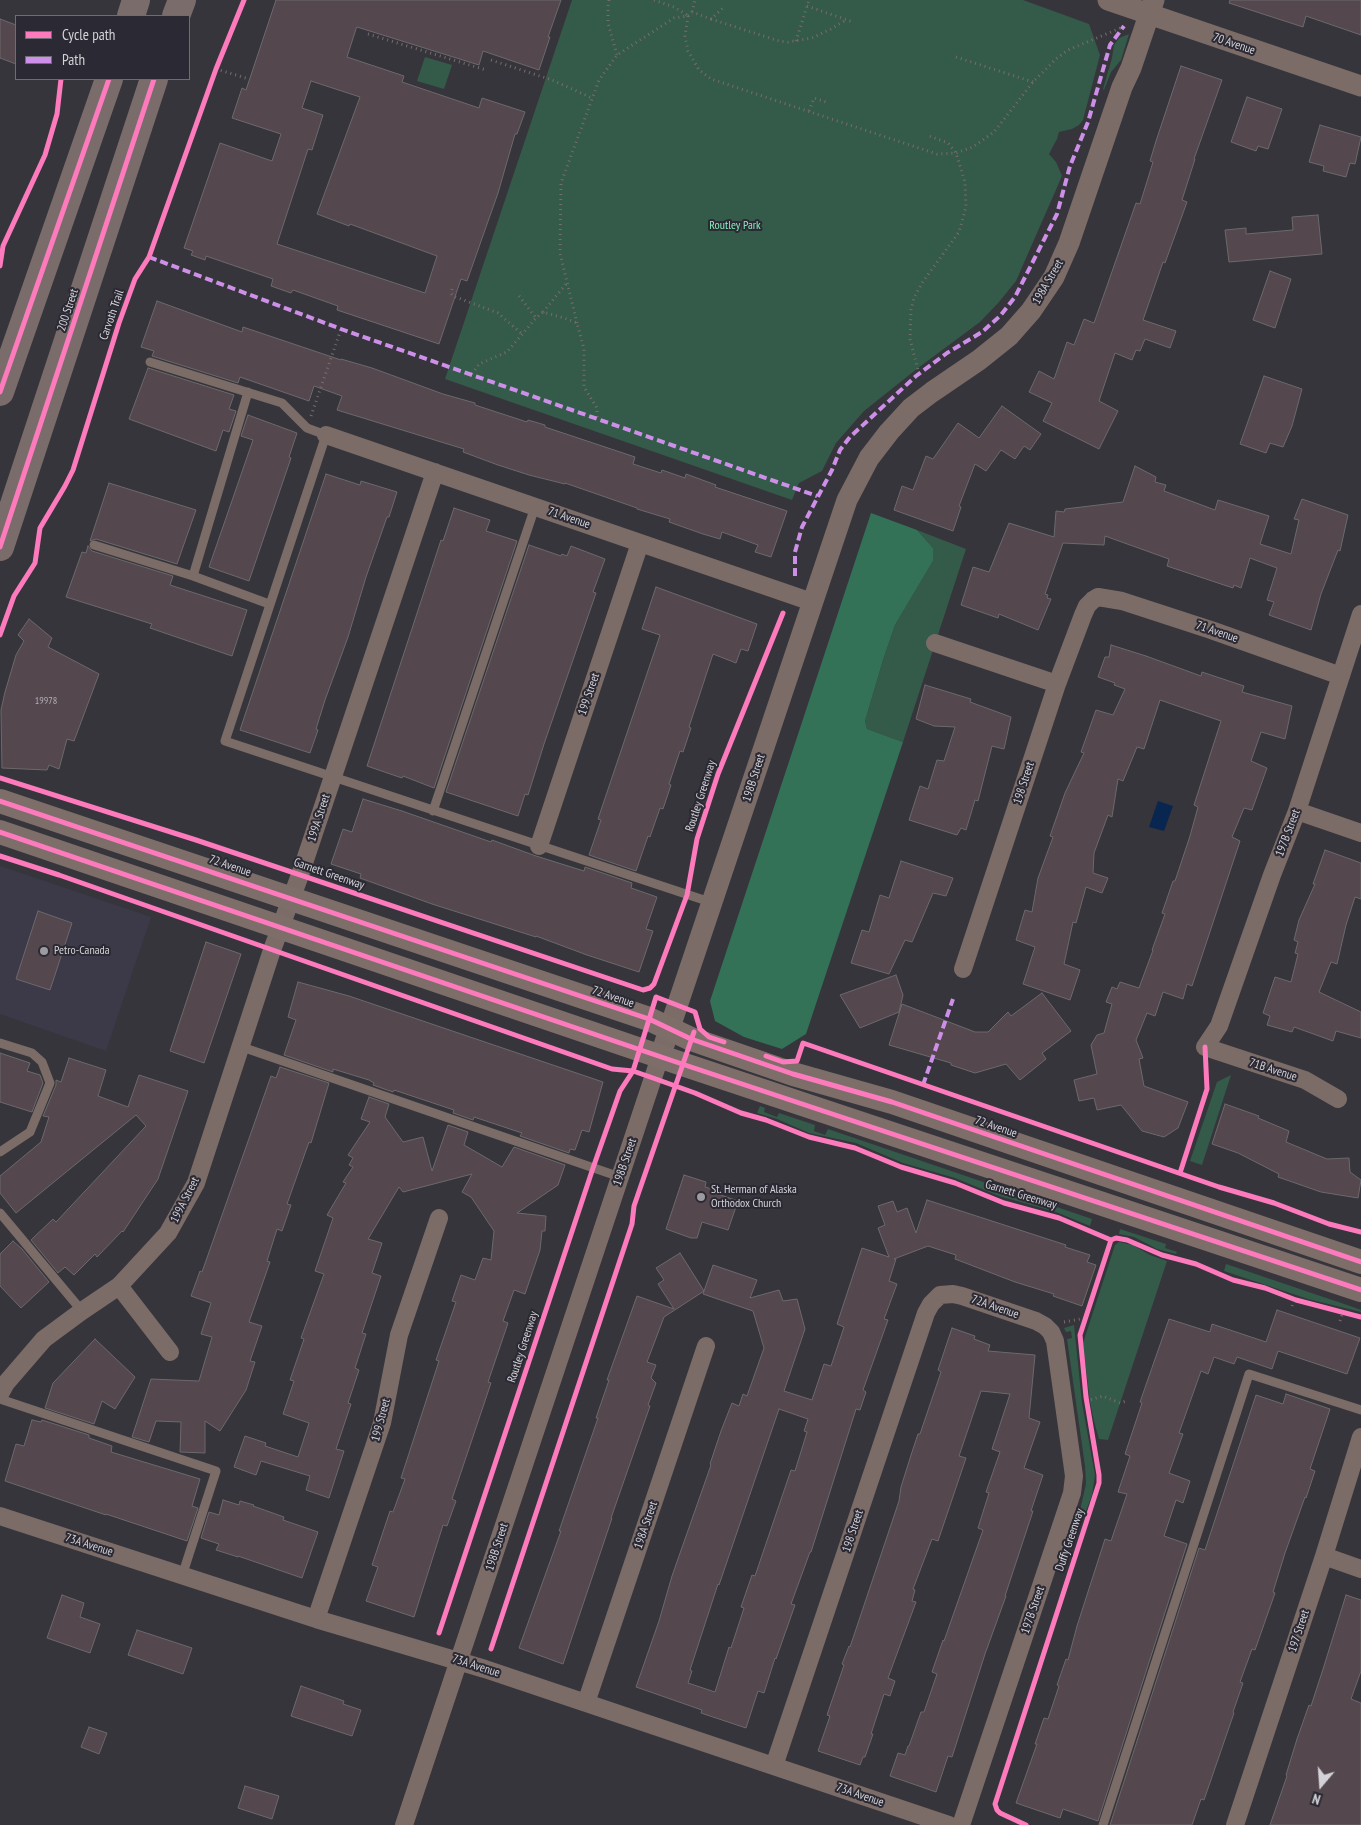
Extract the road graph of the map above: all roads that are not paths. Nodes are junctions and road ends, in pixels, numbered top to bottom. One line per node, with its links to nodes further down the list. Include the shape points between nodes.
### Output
1 (136, 0): 5 (main road)
2 (182, 0): 6 (main road)
3 (1108, 0): 4 (street, 70 Avenue)
4 (1139, 12): 9 (street, 70 Avenue); 15 (street, 198A Street, via 1131,68 1054,277 1009,336 918,403 889,432 869,458)
5 (130, 15)
6 (176, 15)
7 (109, 80): 11 (main road)
8 (154, 80): 19 (main road, 200 Street)
9 (1361, 86)
10 (150, 362): 12 (lane)
11 (0, 392)
12 (248, 392): 13 (lane, via 282,403 307,428); 20 (lane)
13 (326, 435): 14 (street, 71 Avenue); 23 (lane)
14 (435, 472): 16 (street, 71 Avenue); 28 (street, 199A Street)
15 (847, 500): 22 (street, 198B Street)
16 (535, 507): 17 (street, 71 Avenue); 30 (lane)
17 (640, 543): 22 (street, 71 Avenue); 34 (street, 199 Street)
18 (94, 545): 20 (lane)
19 (0, 547)
20 (193, 576): 23 (lane)
21 (1092, 600): 26 (street, 71 Avenue, via 1098,597 1122,601); 27 (street, 198 Street)
22 (812, 602): 36 (street, 198B Street)
23 (269, 604): 28 (lane, via 225,741)
24 (1361, 614): 26 (street, 197B Street)
25 (935, 644): 27 (street)
26 (1341, 676): 31 (street, 197B Street)
27 (1056, 684): 38 (street, 198 Street)
28 (333, 777): 30 (lane); 35 (street, 199A Street)
29 (0, 800): 35 (main road, 72 Avenue)
30 (433, 811): 34 (lane)
31 (1297, 811): 33 (street); 42 (street, 197B Street, via 1219,1026)
32 (0, 832): 37 (main road)
33 (1361, 833)
34 (539, 846): 36 (lane)
35 (292, 898): 37 (street, 199A Street); 39 (main road, 72 Avenue, via 649,1019)
36 (712, 903): 39 (street, 198B Street)
37 (281, 928): 41 (street, 199A Street); 43 (main road)
38 (963, 969)
39 (669, 1029): 43 (street, 198B Street); 49 (main road, 72 Avenue, via 793,1074 892,1102)
40 (0, 1043): 45 (lane, via 32,1054 42,1062 50,1083 30,1132)
41 (242, 1046): 46 (lane); 50 (street, 199A Street, via 196,1183 168,1233)
42 (1205, 1047): 44 (street, 71B Avenue, via 1305,1080)
43 (660, 1057): 46 (street, 198B Street); 51 (main road)
44 (1338, 1099)
45 (0, 1152)
46 (620, 1176): 66 (street, 198B Street)
47 (0, 1213): 53 (lane)
48 (439, 1218): 65 (street, 199 Street, via 399,1335 382,1423)
49 (1361, 1262)
50 (119, 1286): 53 (street, 199A Street); 56 (street)
51 (1361, 1290)
52 (935, 1298): 54 (street, 72A Avenue, via 946,1294 962,1296 1045,1326); 68 (street, 198 Street, via 922,1324)
53 (82, 1311): 57 (street, 199A Street, via 44,1340)
54 (1057, 1327): 71 (street, 197B Street, via 1057,1354 1074,1483)
55 (706, 1346): 67 (street, 198A Street)
56 (170, 1352)
57 (0, 1394)
58 (0, 1399): 64 (lane, via 216,1471)
59 (1361, 1410): 72 (lane, via 1249,1374)
60 (1361, 1437): 62 (street, 197 Street)
61 (0, 1516): 64 (street, 73A Avenue)
62 (1324, 1556): 63 (street); 73 (street, 197 Street)
63 (1361, 1569)
64 (182, 1576): 65 (street, 73A Avenue)
65 (316, 1619): 66 (street, 73A Avenue)
66 (459, 1660): 67 (street, 73A Avenue); 69 (street, 198B Street)
67 (586, 1703): 68 (street, 73A Avenue)
68 (774, 1766): 70 (street, 73A Avenue)
69 (404, 1825)
70 (949, 1825)
71 (960, 1825)
72 (1103, 1825)
73 (1235, 1825)

